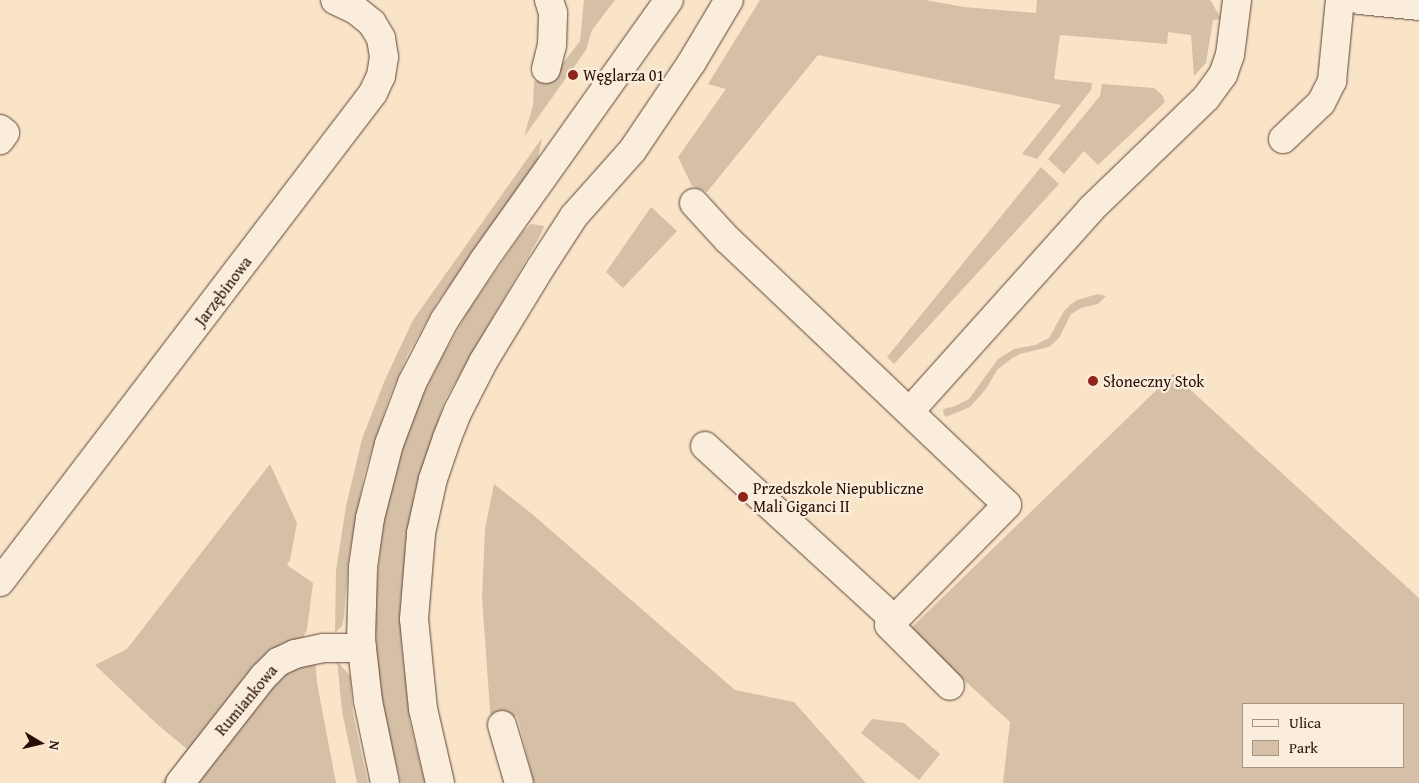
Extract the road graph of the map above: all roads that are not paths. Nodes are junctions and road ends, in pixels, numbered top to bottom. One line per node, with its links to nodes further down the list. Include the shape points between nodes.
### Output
1 (334, 0): 16 (street, Jarzębinowa, via 356,10 372,23 381,38 384,57 381,76 373,93)
2 (549, 0): 9 (street, via 553,13 552,45)
3 (669, 0): 18 (street, via 484,260 444,321 412,383 389,444 370,518 363,568)
4 (729, 0): 23 (street, via 632,151 574,216 537,273 484,362 447,438 433,478 421,533 414,619 423,709)
5 (1237, 0): 14 (street, via 1230,55 1223,75 1206,98 1090,208)
6 (1340, 0): 11 (street, via 1332,81 1321,103)
7 (1360, 0): 8 (street)
8 (1419, 6)
9 (546, 69)
10 (0, 130): 12 (street, via 5,133)
11 (1283, 139)
12 (0, 140)
13 (694, 203): 14 (street)
14 (910, 411): 17 (street, via 1007,505)
15 (705, 446): 17 (street)
16 (0, 582)
17 (894, 619): 19 (street, via 889,624)
18 (362, 648): 21 (street, Rumiankowa, via 324,648 295,654 278,662); 22 (street, via 368,701)
19 (950, 686)
20 (502, 724): 24 (street)
21 (180, 783)
22 (385, 783)
23 (440, 783)
24 (518, 783)

